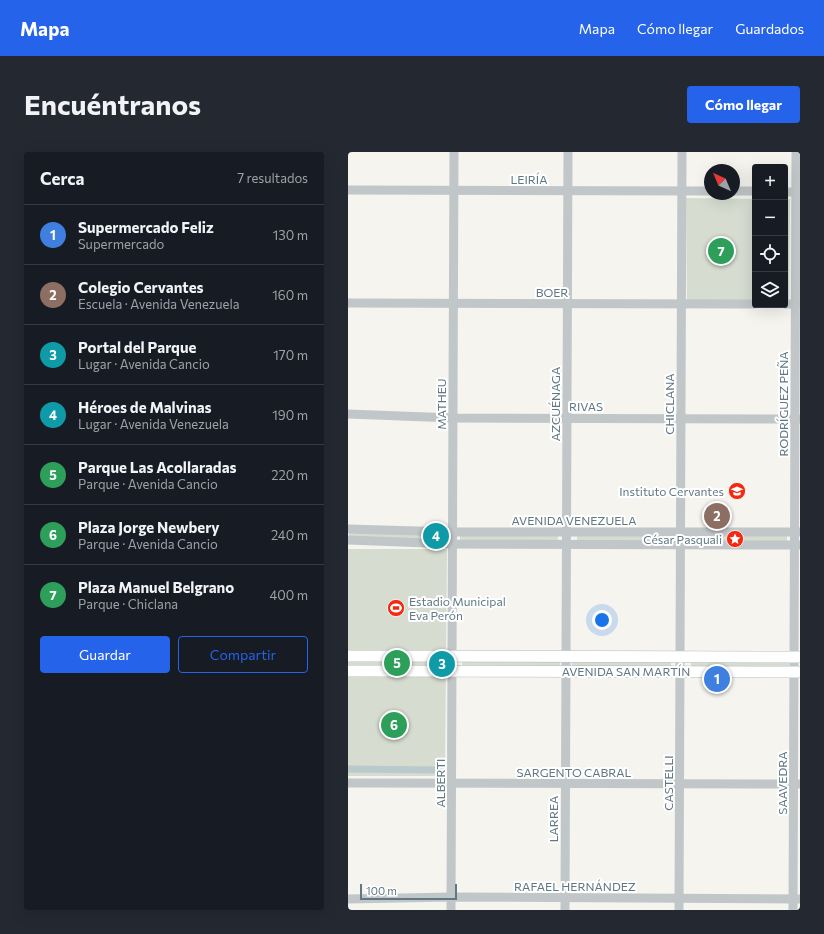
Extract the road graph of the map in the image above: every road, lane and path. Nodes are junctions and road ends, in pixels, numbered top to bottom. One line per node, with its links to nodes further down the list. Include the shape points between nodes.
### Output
1 (454, 152): 6 (street, MATHEU)
2 (568, 152): 7 (street, AZCUÉNAGA)
3 (682, 152): 8 (street, CHICLANA)
4 (796, 152): 12 (street, RODRÍGUEZ PEÑA)
5 (348, 190): 6 (street, LEIRÍA)
6 (454, 191): 7 (street, LEIRÍA); 14 (street, MATHEU)
7 (568, 191): 8 (street, LEIRÍA); 15 (street, AZCUÉNAGA)
8 (682, 191): 9 (street, LEIRÍA); 16 (street, CHICLANA)
9 (704, 191)
10 (740, 191): 11 (street)
11 (752, 192)
12 (798, 192): 18 (street, RODRÍGUEZ PEÑA)
13 (348, 303): 14 (street, BOER)
14 (453, 304): 15 (street, BOER); 20 (street, MATHEU)
15 (567, 304): 16 (street, BOER); 21 (street, AZCUÉNAGA)
16 (681, 304): 17 (street, BOER); 22 (street, CHICLANA)
17 (752, 304)
18 (798, 304): 23 (street, RODRÍGUEZ PEÑA)
19 (348, 414): 20 (street, RIVAS)
20 (453, 418): 21 (street, RIVAS); 25 (street, MATHEU)
21 (567, 418): 22 (street, RIVAS); 26 (street, AZCUÉNAGA)
22 (681, 418): 23 (street, RIVAS); 27 (street, CHICLANA)
23 (798, 419): 28 (street, RODRÍGUEZ PEÑA)
24 (348, 529): 25 (street, AVENIDA VENEZUELA)
25 (453, 532): 26 (street, AVENIDA VENEZUELA); 30 (street, MATHEU)
26 (566, 532): 27 (street, AVENIDA VENEZUELA); 31 (street, AZCUÉNAGA)
27 (681, 532): 28 (street, AVENIDA VENEZUELA); 32 (street, CHICLANA)
28 (797, 532): 33 (street, RODRÍGUEZ PEÑA)
29 (348, 540): 30 (street, AVENIDA VENEZUELA)
30 (453, 544): 31 (street, AVENIDA VENEZUELA); 35 (street, MATHEU)
31 (566, 544): 32 (street, AVENIDA VENEZUELA); 36 (street, AZCUÉNAGA)
32 (680, 545): 33 (street, AVENIDA VENEZUELA); 37 (street, CHICLANA)
33 (797, 545): 38 (street, RODRÍGUEZ PEÑA)
34 (348, 656): 35 (main road, AVENIDA SAN MARTÍN)
35 (452, 657): 36 (main road, AVENIDA SAN MARTÍN); 40 (street, ALBERTI)
36 (566, 657): 37 (main road, AVENIDA SAN MARTÍN); 41 (street, LARREA)
37 (680, 657): 38 (main road, AVENIDA SAN MARTÍN); 42 (street, CASTELLI)
38 (797, 657): 43 (street, SAAVEDRA)
39 (348, 670): 40 (main road, AVENIDA SAN MARTÍN)
40 (452, 671): 41 (main road, AVENIDA SAN MARTÍN); 45 (street, ALBERTI)
41 (566, 671): 42 (main road, AVENIDA SAN MARTÍN); 46 (street, LARREA)
42 (680, 671): 43 (main road, AVENIDA SAN MARTÍN); 47 (street, CASTELLI)
43 (797, 672): 48 (street, SAAVEDRA)
44 (348, 783): 45 (street, SARGENTO CABRAL)
45 (452, 783): 46 (street, SARGENTO CABRAL); 49 (street, ALBERTI)
46 (565, 784): 47 (street, SARGENTO CABRAL); 51 (street, LARREA)
47 (680, 784): 48 (street, SARGENTO CABRAL); 52 (street, CASTELLI)
48 (797, 784): 53 (street, SAAVEDRA)
49 (452, 897): 50 (street, RAFAEL HERNÁNDEZ); 51 (street, RAFAEL HERNÁNDEZ); 54 (street, ALBERTI)
50 (349, 898)
51 (565, 898): 52 (street, RAFAEL HERNÁNDEZ); 55 (street, LARREA)
52 (679, 899): 53 (street, RAFAEL HERNÁNDEZ); 56 (street, CASTELLI)
53 (797, 899): 57 (street, SAAVEDRA)
54 (452, 910)
55 (565, 910)
56 (679, 910)
57 (793, 910)

